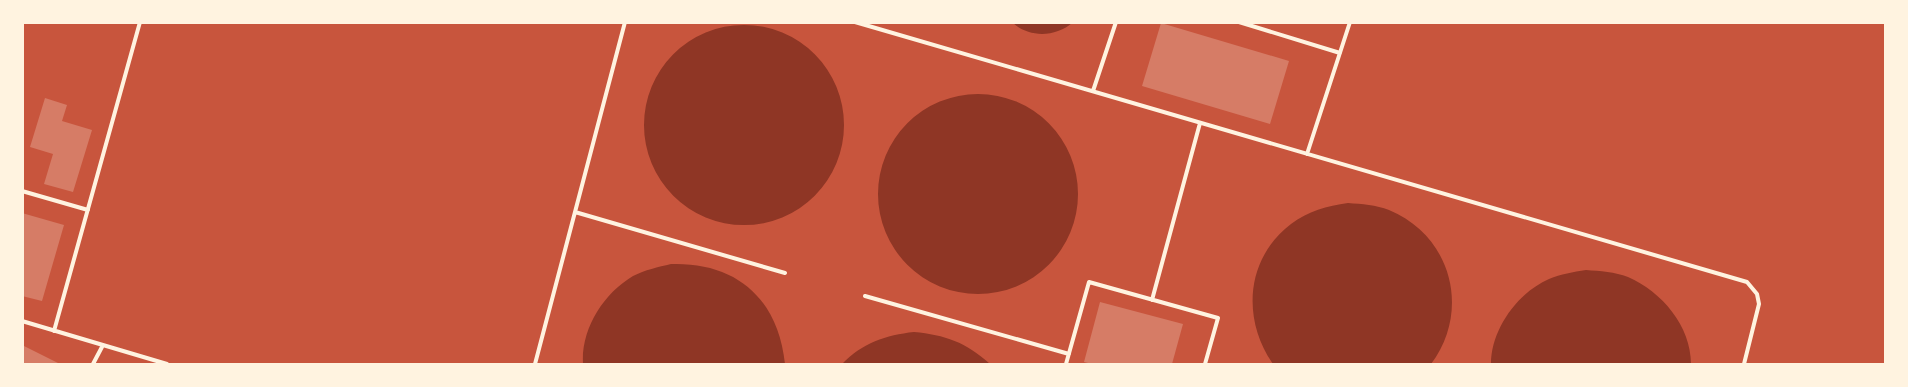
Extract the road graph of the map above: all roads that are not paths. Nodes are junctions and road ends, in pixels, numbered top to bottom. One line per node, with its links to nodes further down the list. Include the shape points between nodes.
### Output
1 (140, 22): 12 (lane)
2 (625, 22): 13 (lane)
3 (855, 22): 8 (lane)
4 (1116, 22): 8 (lane)
5 (1239, 22): 7 (lane)
6 (1350, 22): 7 (lane)
7 (1340, 54): 10 (lane)
8 (1093, 92): 9 (lane)
9 (1200, 123): 10 (lane); 16 (lane)
10 (1307, 154): 26 (lane, via 1747,282 1757,294 1759,304)
11 (22, 191): 12 (lane)
12 (88, 210): 18 (lane)
13 (575, 212): 14 (lane); 23 (lane)
14 (785, 272)
15 (865, 296): 20 (lane)
16 (1152, 300): 20 (lane, via 1089,282); 25 (lane, via 1218,318)
17 (22, 322): 18 (lane)
18 (54, 331): 19 (lane)
19 (103, 345): 21 (lane); 22 (lane)
20 (1069, 354): 24 (lane)
21 (94, 364)
22 (167, 364)
23 (534, 364)
24 (1066, 364)
25 (1205, 364)
26 (1744, 364)

